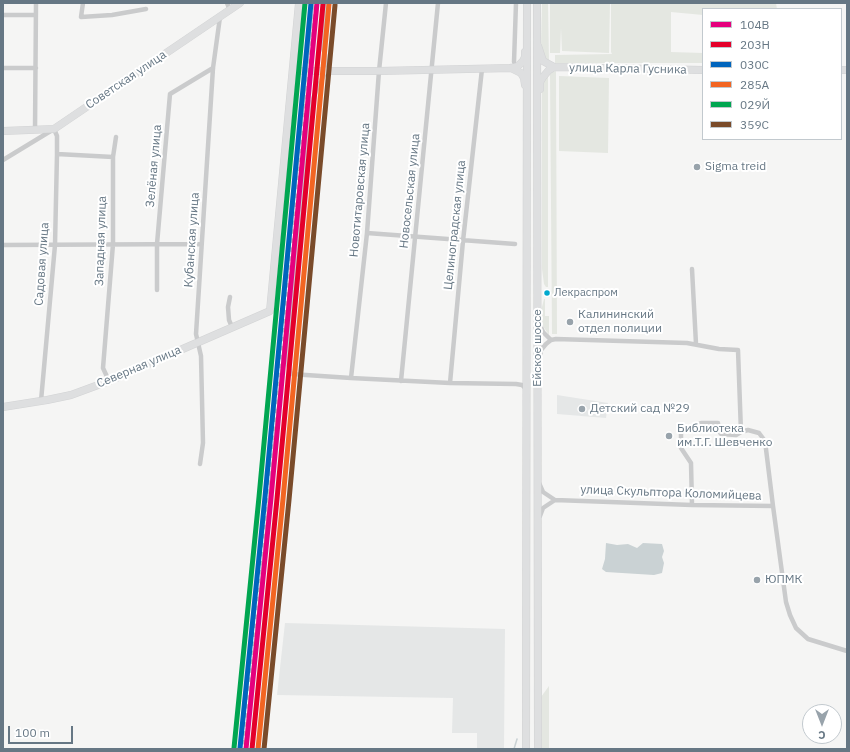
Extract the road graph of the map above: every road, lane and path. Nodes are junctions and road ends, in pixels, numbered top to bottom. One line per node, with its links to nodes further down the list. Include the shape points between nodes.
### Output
1 (36, 3): 14 (street)
2 (83, 3): 12 (street, via 81,18)
3 (240, 3): 11 (main road, Советская улица)
4 (299, 3): 26 (main road)
5 (326, 3): 27 (street, via 322,45)
6 (386, 3): 28 (street, Новотитаровская улица)
7 (438, 3): 24 (street, Новосельская улица)
8 (516, 3): 18 (street)
9 (527, 3): 16 (main road)
10 (537, 3): 17 (main road, Ейское шоссе)
11 (229, 6): 15 (main road, Советская улица)
12 (146, 9)
13 (3, 14): 14 (street)
14 (36, 15): 21 (street)
15 (220, 17): 22 (street, Кубанская улица); 31 (main road, Советская улица)
16 (527, 38): 18 (main road, via 523,61 518,66); 29 (main road, Ейское шоссе)
17 (537, 44): 19 (main road, via 543,61); 30 (main road, Ейское шоссе)
18 (513, 65): 23 (main road); 29 (main road, via 524,78)
19 (554, 67): 25 (main road, улица Карла Гусника); 30 (main road, via 540,82 540,103)
20 (3, 68): 21 (street)
21 (36, 68): 32 (street)
22 (214, 68): 42 (street, Зелёная улица, via 170,94); 43 (street, Кубанская улица)
23 (482, 69): 24 (main road); 40 (street, Целиноградская улица)
24 (432, 70): 28 (main road); 39 (street, Новосельская улица)
25 (702, 70)
26 (293, 71): 27 (main road); 51 (main road, Северная улица, via 270,311)
27 (326, 71): 28 (main road); 57 (street, via 316,91 310,112 287,361 291,374)
28 (379, 71): 38 (street, Новотитаровская улица)
29 (527, 89): 55 (main road, Ейское шоссе)
30 (537, 106): 50 (main road, Ейское шоссе)
31 (54, 129): 32 (main road); 35 (street, Садовая улица, via 57,136); 37 (street)
32 (35, 130): 33 (main road)
33 (3, 131)
34 (116, 137): 36 (street, Западная улица)
35 (57, 154): 36 (street); 46 (street, Садовая улица)
36 (113, 157): 41 (street, Западная улица)
37 (3, 160)
38 (367, 233): 39 (street); 57 (street, Новотитаровская улица)
39 (415, 237): 40 (street); 59 (street, Новосельская улица)
40 (463, 241): 44 (street); 60 (street, Целиноградская улица)
41 (113, 244): 42 (street); 46 (street); 58 (street, Западная улица, via 103,368)
42 (157, 244): 43 (street); 48 (street, Зелёная улица)
43 (201, 244): 53 (street, Кубанская улица)
44 (515, 244)
45 (3, 245): 46 (street)
46 (55, 245): 63 (street, Садовая улица)
47 (692, 269): 54 (street)
48 (156, 290)
49 (230, 297): 51 (street, via 228,307)
50 (538, 321): 52 (street, via 543,332); 56 (main road, Ейское шоссе)
51 (232, 327): 53 (main road, Северная улица)
52 (551, 340): 54 (street); 56 (street, via 540,354)
53 (197, 342): 58 (main road, Северная улица); 66 (street, Кубанская улица, via 201,356 203,444)
54 (696, 344): 65 (street, via 738,350)
55 (527, 374): 61 (street); 62 (main road, Ейское шоссе)
56 (538, 375): 67 (main road, Ейское шоссе)
57 (351, 378): 59 (street)
58 (109, 381): 63 (main road, Северная улица, via 71,395)
59 (400, 381): 60 (street)
60 (450, 383): 61 (street)
61 (516, 384): 62 (street)
62 (527, 390): 73 (main road, Ейское шоссе)
63 (41, 401): 64 (main road, Северная улица)
64 (3, 407)
65 (741, 432): 69 (street, via 736,435 721,434 718,423 701,423 681,431 681,448 691,462); 70 (street, via 748,430 759,433 765,442)
66 (200, 464)
67 (538, 479): 68 (street, via 543,492); 71 (main road, Ейское шоссе)
68 (555, 500): 69 (street, улица Скульптора Коломийцева); 71 (street, via 541,511)
69 (692, 505): 70 (street, улица Скульптора Коломийцева)
70 (773, 506): 72 (street, улица Скульптора Коломийцева, via 786,602 796,628 808,640)
71 (538, 532): 74 (main road, Ейское шоссе)
72 (847, 651)
73 (526, 749)
74 (538, 749)

